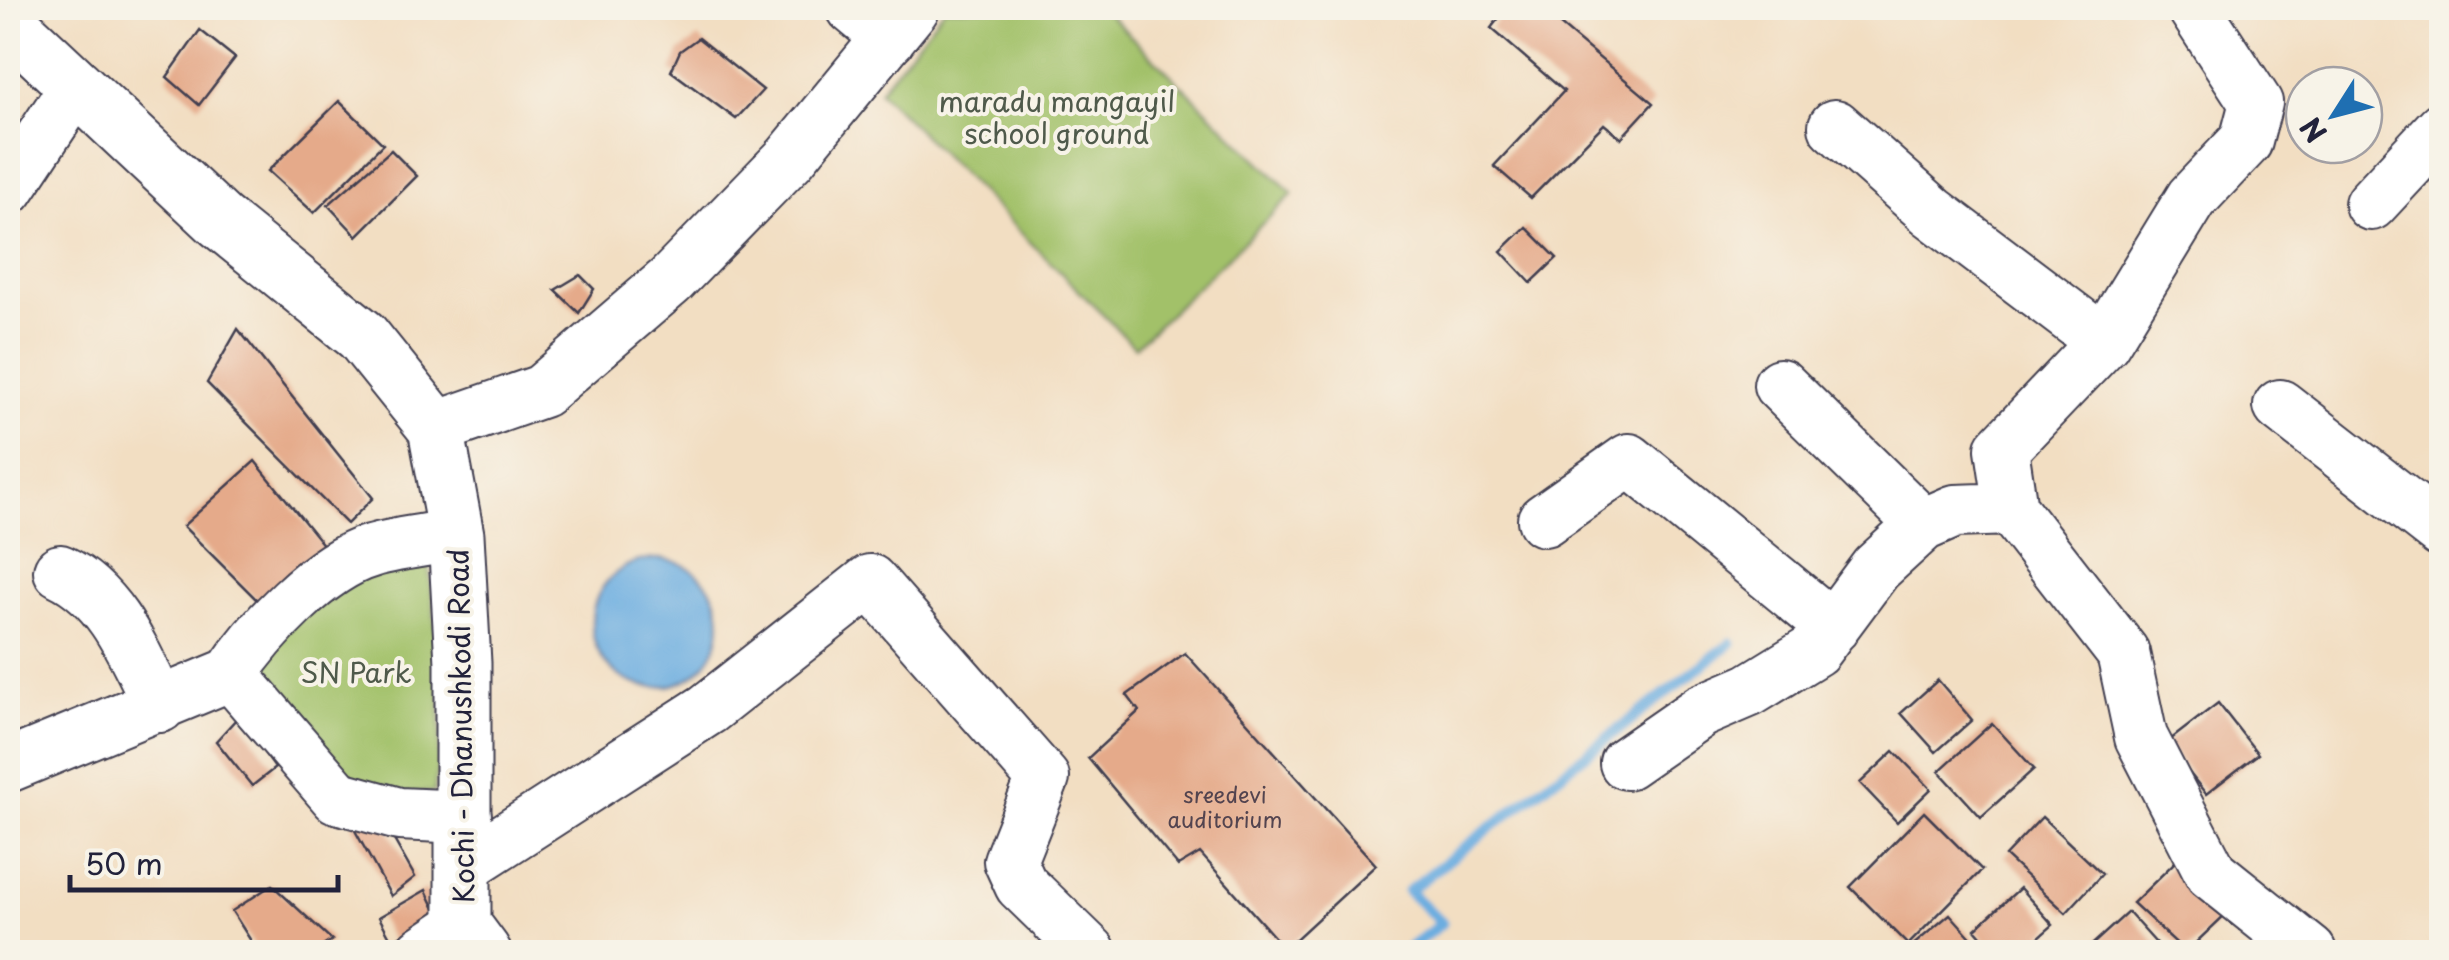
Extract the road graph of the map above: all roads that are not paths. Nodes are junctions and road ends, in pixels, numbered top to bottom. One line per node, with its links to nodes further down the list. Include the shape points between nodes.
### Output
1 (2194, 8): 9 (street, via 2256,103 2246,141 2192,198)
2 (885, 18): 12 (street, via 760,189 670,281 542,391)
3 (8, 22): 4 (highway, Kochi - Dhanushkodi Road)
4 (77, 85): 7 (street); 12 (highway, Kochi - Dhanushkodi Road, via 220,221 362,336)
5 (1835, 126): 9 (street, via 1932,212)
6 (2442, 128): 8 (street)
7 (8, 189)
8 (2371, 204)
9 (2104, 342): 13 (street, via 2002,449)
10 (1780, 385): 15 (street)
11 (2280, 406): 16 (street)
12 (436, 428): 17 (highway, Kochi - Dhanushkodi Road)
13 (2011, 509): 15 (street, via 1956,511); 27 (street, via 2123,652 2141,737 2211,873)
14 (1544, 520): 19 (street, via 1629,460)
15 (1924, 526): 19 (street, via 1876,568)
16 (2442, 532)
17 (456, 535): 20 (street, via 367,552 321,580 252,643); 24 (highway, Kochi - Dhanushkodi Road)
18 (60, 572): 21 (street, via 88,584 128,640)
19 (1833, 628): 22 (street, via 1791,668 1700,710)
20 (231, 674): 21 (street); 24 (street, via 338,797)
21 (160, 706): 23 (street)
22 (1626, 763)
23 (8, 766)
24 (465, 841): 25 (highway, Kochi - Dhanushkodi Road); 26 (street, via 708,709 870,580 1043,778 1010,860 1021,885)
25 (456, 943)
26 (1090, 952)
27 (2310, 952)

